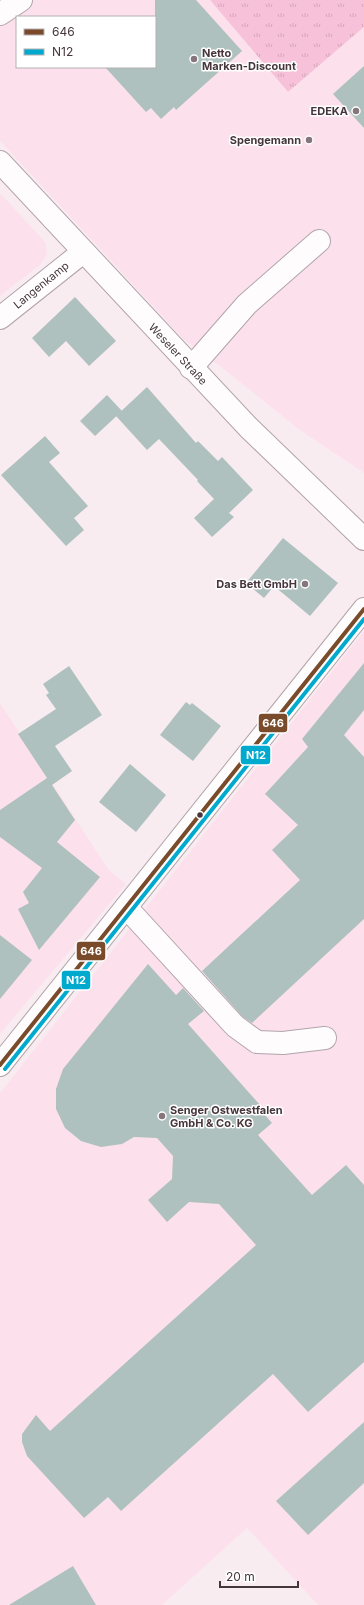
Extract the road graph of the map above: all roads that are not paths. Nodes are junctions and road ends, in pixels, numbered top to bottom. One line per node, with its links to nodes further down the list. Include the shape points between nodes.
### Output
1 (21, 0): 2 (street)
2 (0, 14)
3 (0, 162): 5 (street, Weseler Straße)
4 (319, 241): 7 (street, via 247,304)
5 (83, 252): 6 (street, Langenkamp); 7 (street, Weseler Straße)
6 (0, 318)
7 (191, 368): 8 (street, Weseler Straße, via 248,428)
8 (364, 539)
9 (364, 609): 10 (street)
10 (126, 907): 11 (street, via 235,1026 257,1042 283,1043); 12 (street)
11 (324, 1038)
12 (0, 1065)

